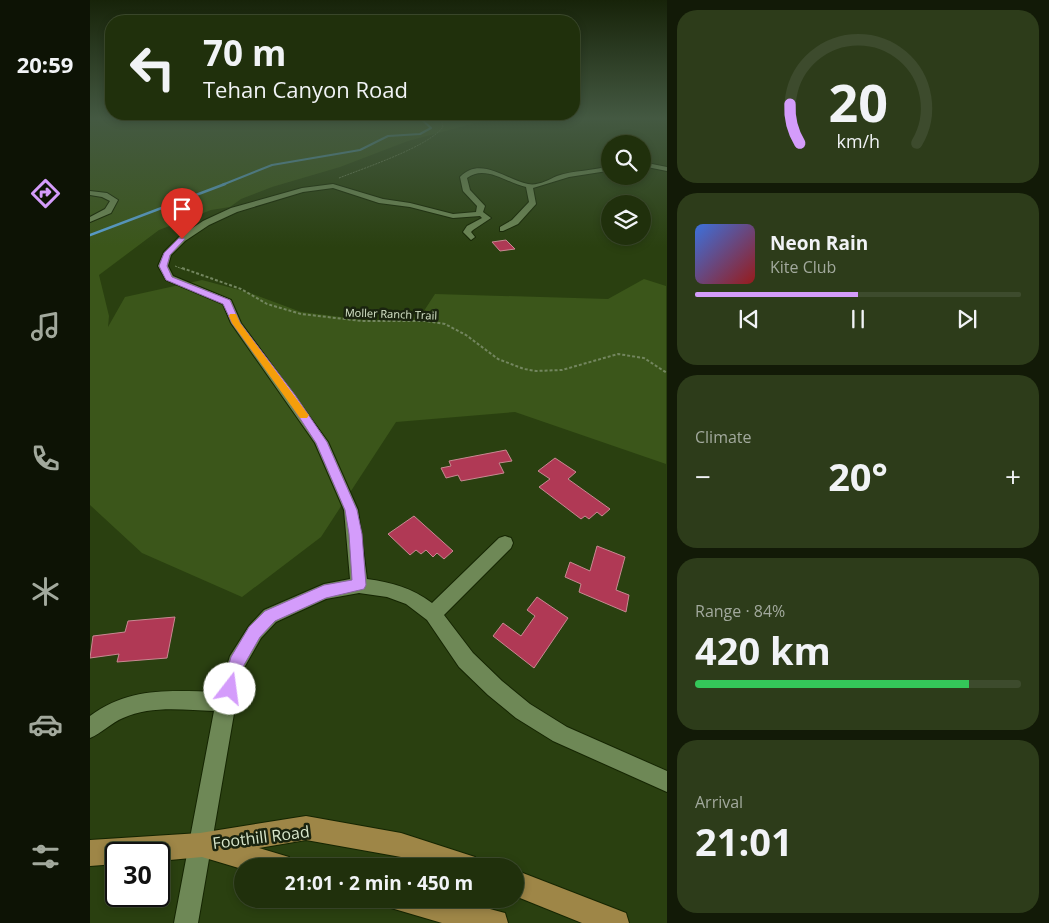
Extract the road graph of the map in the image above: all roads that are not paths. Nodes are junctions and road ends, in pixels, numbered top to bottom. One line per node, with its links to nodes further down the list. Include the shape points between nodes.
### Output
1 (651, 166): 2 (lane)
2 (666, 170)
3 (601, 171): 6 (street)
4 (651, 173): 5 (street)
5 (666, 174)
6 (529, 186): 8 (street, via 494,173 477,171 467,174 463,177 464,186 481,206); 10 (street, via 533,202 515,222)
7 (90, 193): 9 (street, via 114,200 108,211)
8 (479, 214): 11 (street, via 487,218 466,232); 13 (street, via 453,216 382,201 334,186 302,190 234,210 206,224 182,239 164,261 169,278 227,302 236,323 321,442 351,510)
9 (90, 220)
10 (503, 229)
11 (471, 237)
12 (504, 543): 14 (street)
13 (360, 585): 14 (street, via 387,589 412,598); 15 (street, via 324,592 270,616 255,632 237,663)
14 (433, 614): 17 (street, via 466,660 522,711 560,734)
15 (226, 702): 16 (street, via 153,701 118,709); 18 (street)
16 (90, 728)
17 (666, 782)
18 (200, 845): 19 (main road, Foothill Road); 20 (main road, Foothill Road); 21 (main road, Foothill Road, via 306,828 401,845); 24 (street)
19 (90, 853)
20 (250, 858)
21 (441, 858)
22 (524, 887): 26 (main road)
23 (436, 908): 25 (main road)
24 (186, 923)
25 (495, 923)
26 (616, 923)

